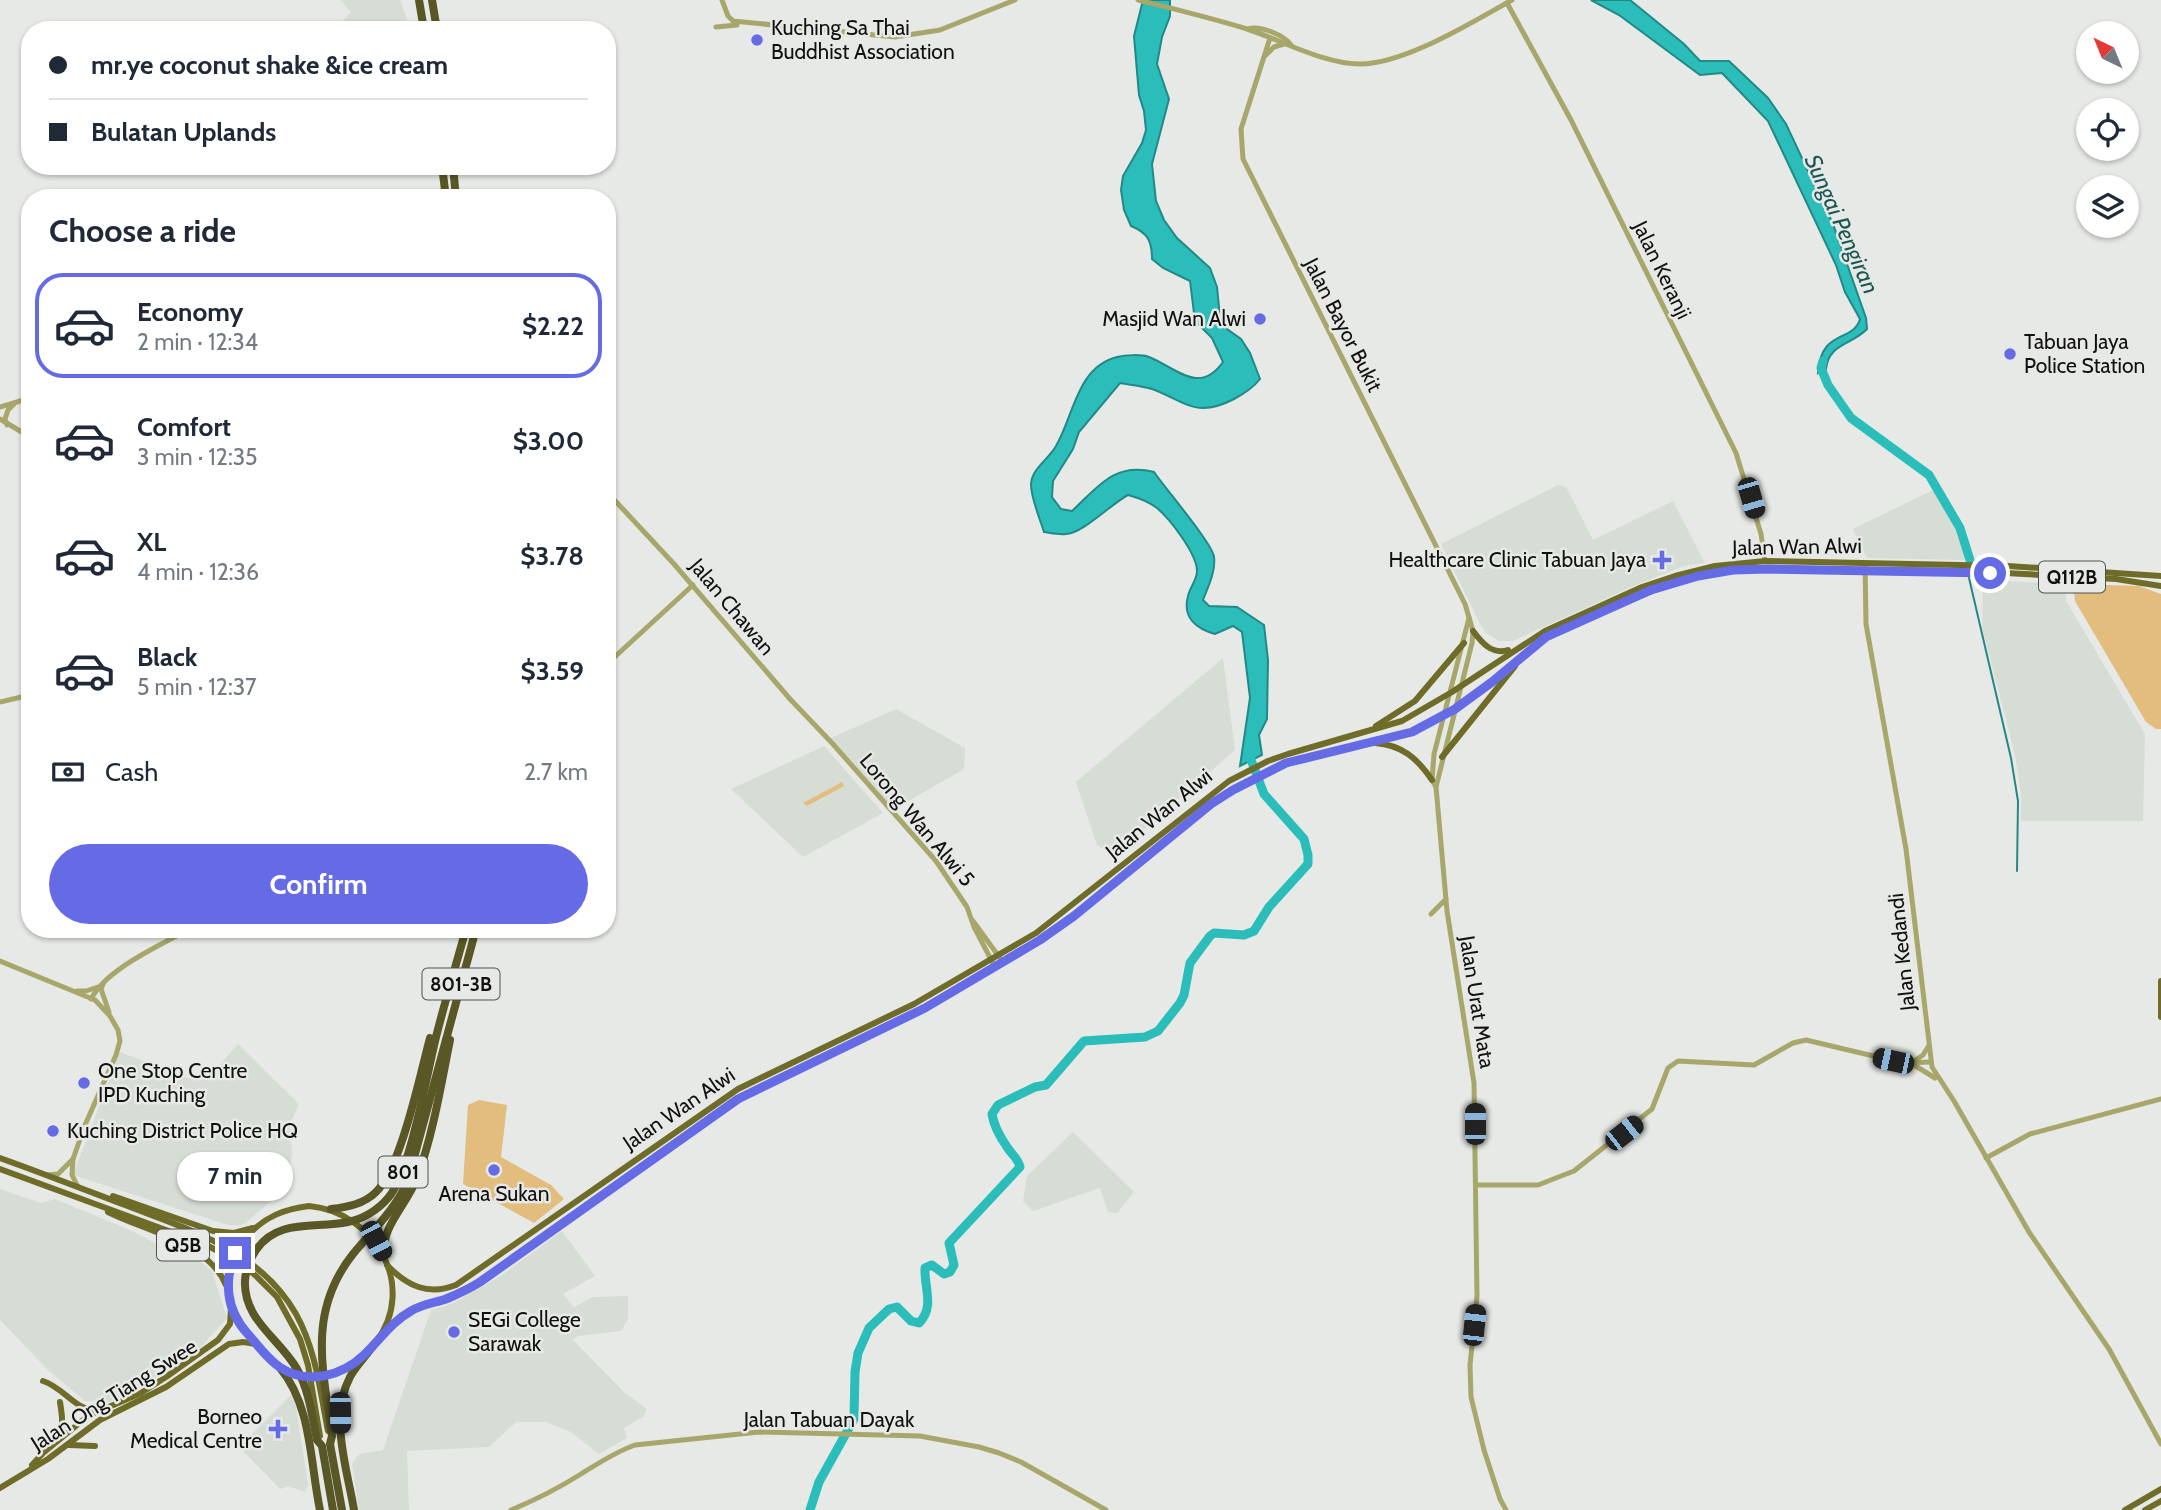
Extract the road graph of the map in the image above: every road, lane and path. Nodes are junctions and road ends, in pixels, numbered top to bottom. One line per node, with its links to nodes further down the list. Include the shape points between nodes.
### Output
1 (417, 0): 7 (highway)
2 (722, 0): 9 (street, via 730,19)
3 (1015, 0): 9 (street, via 940,30 895,37)
4 (1138, 0): 11 (street)
5 (1510, 1): 13 (street, via 1421,47 1360,64); 22 (street, Jalan Keranji, via 1736,453)
6 (433, 2): 8 (highway)
7 (423, 21)
8 (435, 21)
9 (743, 23): 10 (street)
10 (716, 27)
11 (1250, 30): 12 (street); 13 (street, via 1260,29 1287,39); 14 (street, via 1263,40)
12 (1270, 38): 13 (street); 14 (street, Jalan Bayor Bukit)
13 (1289, 44): 14 (street)
14 (1264, 56): 28 (street, Jalan Bayor Bukit, via 1241,129 1244,159)
15 (21, 401): 16 (street)
16 (14, 404): 17 (street); 19 (street, via 6,415)
17 (0, 407)
18 (0, 419): 19 (street)
19 (8, 425): 20 (street)
20 (21, 432)
21 (616, 502): 26 (street, Jalan Chawan)
22 (1765, 561): 23 (main road, Jalan Wan Alwi); 30 (main road, Jalan Wan Alwi, via 1715,566 1656,582)
23 (1865, 567): 24 (main road, Jalan Wan Alwi); 33 (main road, Jalan Wan Alwi, via 1749,569 1698,576 1651,590 1563,628); 66 (street, Jalan Kedandi, via 1866,624 1906,849)
24 (1970, 569): 25 (main road, Jalan Wan Alwi); 27 (main road, Jalan Wan Alwi / Q112B, via 2116,579)
25 (2160, 575)
26 (693, 585): 32 (street); 41 (street, Jalan Chawan)
27 (2159, 587)
28 (1469, 618): 29 (street, Jalan Bayor Bukit); 31 (street)
29 (1473, 631): 30 (main road, via 1497,651); 34 (street)
30 (1528, 641): 34 (main road, Jalan Wan Alwi)
31 (1464, 643): 35 (street); 40 (main road, via 1415,701)
32 (616, 656)
33 (1518, 662): 38 (main road, Jalan Wan Alwi); 43 (main road)
34 (1462, 684): 35 (main road, Jalan Wan Alwi); 38 (street)
35 (1451, 692): 39 (street); 40 (main road, Jalan Wan Alwi, via 1402,720)
36 (21, 697): 37 (street)
37 (0, 702)
38 (1455, 709): 39 (main road, Jalan Wan Alwi); 43 (street)
39 (1444, 715): 42 (main road, Jalan Wan Alwi, via 1412,732); 44 (street)
40 (1368, 730): 52 (main road, Jalan Wan Alwi, via 1268,761 1229,781 1036,933)
41 (832, 743): 48 (street, Lorong Wan Alwi 5, via 936,861)
42 (1368, 743): 44 (main road, via 1408,752); 55 (main road, Jalan Wan Alwi, via 1286,763 1233,790 1074,916)
43 (1442, 757): 45 (street)
44 (1432, 780): 45 (street)
45 (1436, 787): 46 (street, Jalan Urat Mata)
46 (1446, 899): 47 (street); 76 (street, Jalan Urat Mata, via 1474,1083)
47 (1431, 914)
48 (973, 921): 52 (street, Lorong Wan Alwi 5); 53 (street, Lorong Wan Alwi 5)
49 (173, 938): 58 (street)
50 (463, 938): 61 (highway)
51 (474, 938): 64 (highway, 801-3B)
52 (998, 954): 53 (main road, Jalan Wan Alwi); 55 (street, Lorong Wan Alwi 5)
53 (991, 959): 56 (street, Lorong Wan Alwi 5); 82 (main road, Jalan Wan Alwi, via 914,1003 730,1094 456,1285 422,1289 405,1282)
54 (0, 961): 59 (street)
55 (1003, 962): 56 (main road, Jalan Wan Alwi)
56 (995, 967): 85 (main road, Jalan Wan Alwi, via 883,1030 738,1099 480,1282 409,1311)
57 (2161, 981): 63 (main road)
58 (102, 984): 59 (street, via 86,991); 60 (street); 62 (street)
59 (67, 989): 60 (street)
60 (91, 999): 62 (street)
61 (442, 1014): 65 (highway); 80 (highway, via 430,1038 391,1172 363,1202)
62 (110, 1016): 73 (street, via 118,1030 118,1046)
63 (2161, 1017)
64 (451, 1020): 65 (highway, 801-3B); 82 (highway, via 418,1176 386,1231)
65 (441, 1038): 94 (highway, 801, via 404,1189 330,1292 320,1343 332,1437); 94 (highway, 801, via 404,1169 391,1196 372,1213 351,1221 287,1227 263,1241 248,1264 245,1277 253,1315 297,1368 317,1440)
66 (1928, 1046): 67 (street, Jalan Kedandi); 68 (street)
67 (1930, 1062): 68 (street); 69 (street, Jalan Kedandi)
68 (1910, 1064): 69 (street); 76 (street, via 1806,1040 1754,1065 1674,1062 1652,1109 1574,1171 1538,1185)
69 (1938, 1079): 72 (street, Jalan Kedandi)
70 (2161, 1099): 72 (street, via 2031,1135)
71 (0, 1158): 75 (main road)
72 (1986, 1158): 92 (street, Jalan Kedandi, via 2029,1232 2109,1349)
73 (73, 1159): 75 (street, via 58,1174); 77 (street, via 72,1175)
74 (0, 1169): 79 (main road, Q5B)
75 (47, 1175): 77 (main road)
76 (1476, 1185): 107 (street, Jalan Urat Mata, via 1477,1296 1471,1396)
77 (78, 1187): 78 (main road)
78 (94, 1193): 81 (main road, via 213,1231 234,1233); 94 (main road, via 223,1245 273,1281 307,1336)
79 (91, 1202): 83 (main road, Q5B, via 203,1254 218,1269); 94 (main road, Q5B, via 221,1251 277,1297 305,1351)
80 (331, 1209): 81 (main road, via 296,1208); 82 (main road, via 364,1229)
81 (256, 1227): 83 (main road, via 235,1253)
82 (385, 1261): 85 (main road, via 392,1289 388,1321)
83 (228, 1290): 84 (main road)
84 (230, 1304): 86 (main road); 91 (main road, Jalan Ong Tiang Swee, via 230,1324 218,1340 149,1388)
85 (381, 1335): 87 (main road)
86 (257, 1344): 88 (main road); 93 (main road, Jalan Ong Tiang Swee, via 229,1344)
87 (373, 1346): 88 (main road, via 353,1365 327,1376 299,1375); 104 (highway, via 351,1375 340,1413)
88 (280, 1368): 101 (highway, via 300,1405)
89 (43, 1381): 91 (main road, via 81,1407)
90 (60, 1402): 96 (main road, via 61,1432)
91 (98, 1410): 96 (main road, Jalan Ong Tiang Swee)
92 (2161, 1444)
93 (66, 1445): 95 (main road); 97 (main road, Jalan Ong Tiang Swee)
94 (326, 1445): 102 (highway); 103 (highway)
95 (95, 1446)
96 (43, 1453): 97 (main road, Jalan Ong Tiang Swee)
97 (29, 1469): 98 (main road, Jalan Ong Tiang Swee)
98 (0, 1488)
99 (2161, 1489): 108 (main road)
100 (2161, 1501): 109 (main road)
101 (320, 1510)
102 (333, 1510)
103 (342, 1510)
104 (354, 1510)
105 (511, 1510): 106 (street, Jalan Tabuan Dayak, via 635,1445 759,1432 906,1434 979,1447 1021,1462)
106 (1106, 1510)
107 (1506, 1510)
108 (2125, 1510)
109 (2145, 1510)

